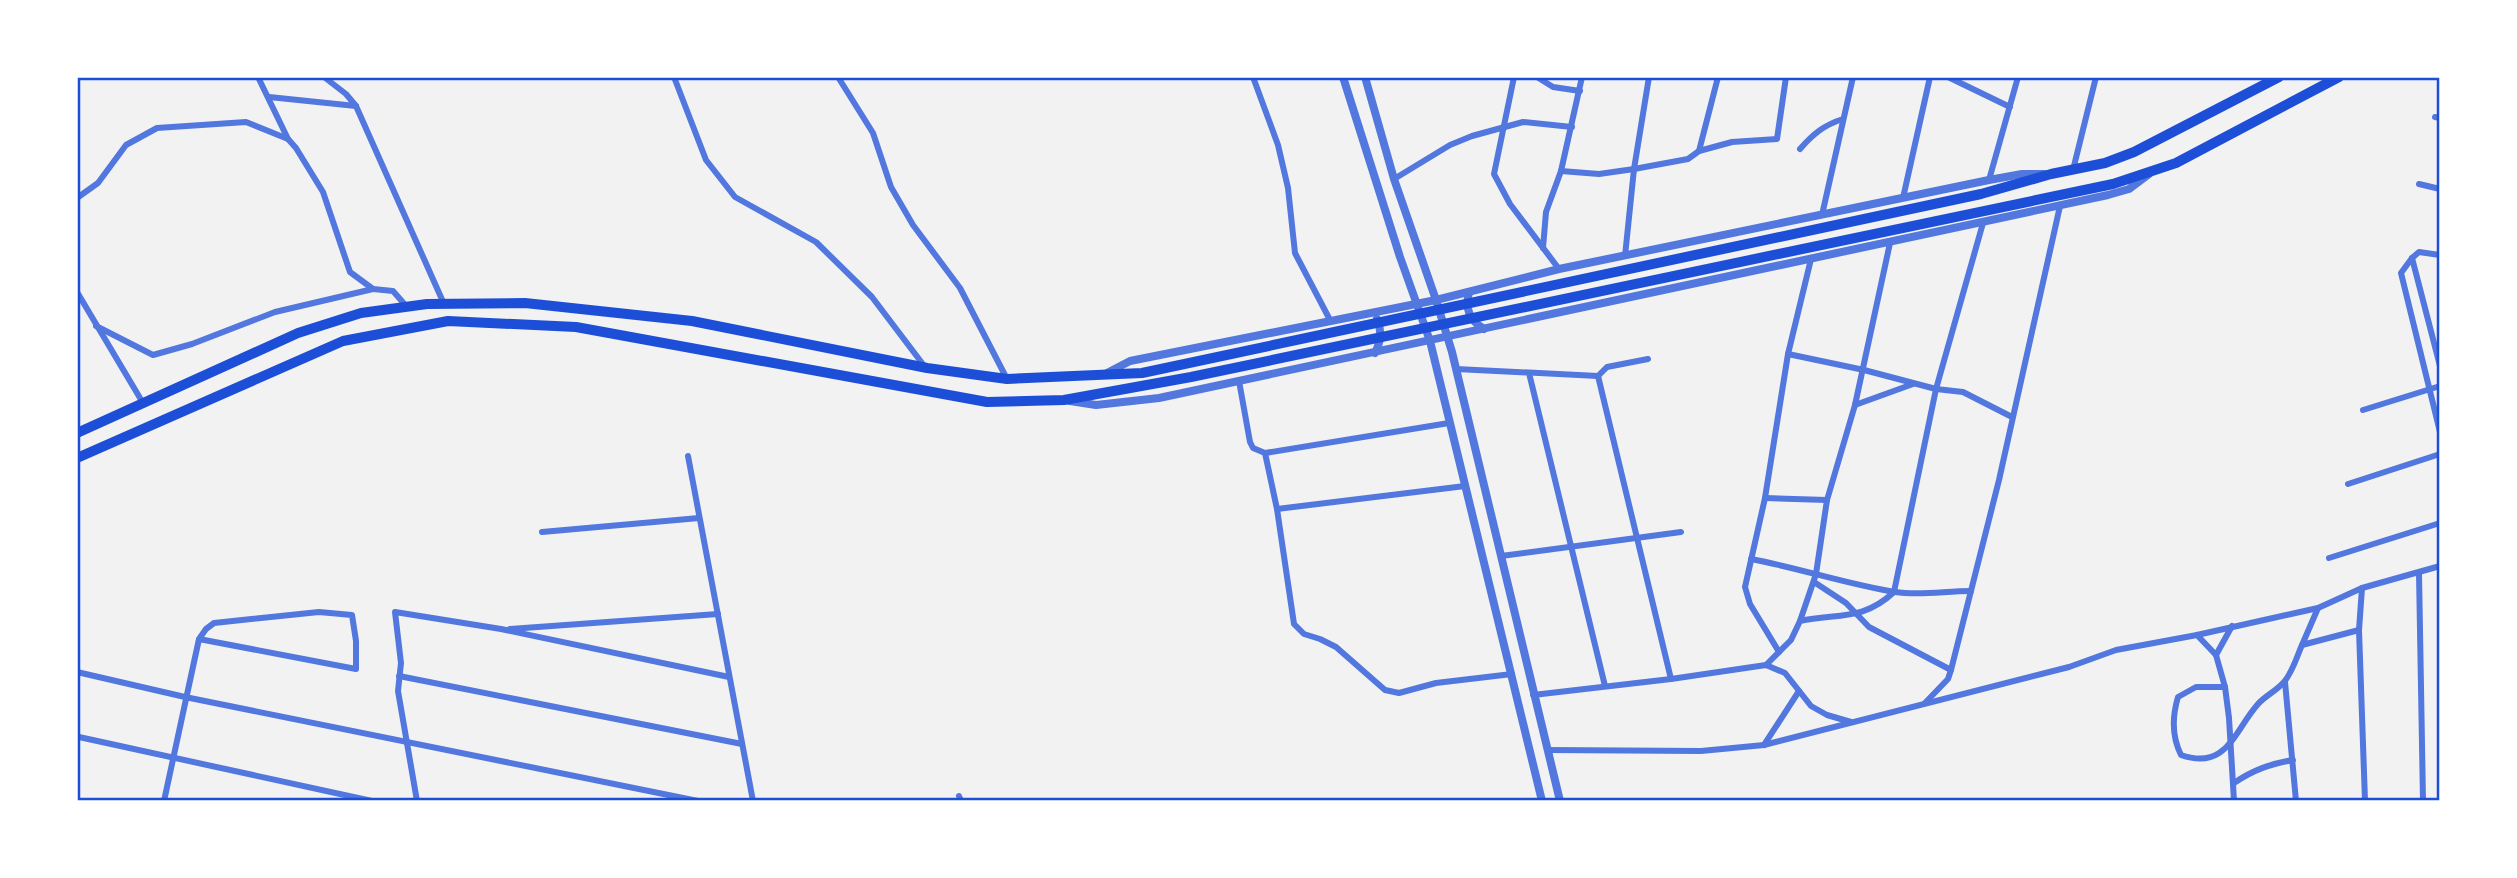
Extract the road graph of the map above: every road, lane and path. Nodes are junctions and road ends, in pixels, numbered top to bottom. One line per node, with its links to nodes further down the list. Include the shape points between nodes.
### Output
1 (258, 77): 22 (street)
2 (324, 77): 23 (street)
3 (674, 77): 69 (street, via 706,160 735,197 816,242 872,297)
4 (838, 77): 75 (street, via 873,133 891,187 960,288)
5 (1253, 77): 60 (street, via 1289,188 1295,253)
6 (1343, 77): 57 (street)
7 (1365, 77): 36 (street)
8 (1514, 77): 26 (street)
9 (1537, 77): 21 (street, via 1553,87)
10 (1582, 77): 21 (street)
11 (1649, 77): 31 (street)
12 (1718, 77): 30 (street)
13 (1786, 77): 30 (street, via 1777,139 1732,142)
14 (1853, 77): 25 (street)
15 (1930, 77): 41 (street)
16 (1948, 77): 24 (street)
17 (2018, 77): 24 (street)
18 (2096, 77): 32 (street)
19 (2279, 77): 32 (main road, via 2159,141 2105,163)
20 (2339, 77): 35 (main road)
21 (1580, 91): 27 (street)
22 (269, 97): 23 (street); 28 (street)
23 (356, 106): 56 (street)
24 (2010, 107): 37 (street)
25 (1843, 119): 29 (street, via 1826,125); 43 (street)
26 (1505, 127): 27 (street, via 1523,122); 36 (street, via 1450,145); 46 (street, via 1494,174)
27 (1572, 127): 33 (street)
28 (288, 139): 40 (street, via 246,122 158,128 126,145 98,183); 52 (street, via 323,192 350,272)
29 (1800, 149)
30 (1699, 151): 31 (street, via 1688,159)
31 (1634, 169): 33 (street, via 1599,174); 48 (street)
32 (2073, 170): 34 (main road)
33 (1561, 171): 46 (street, via 1546,212)
34 (2051, 174): 37 (street); 72 (main road, via 1981,194 1188,364 1142,373)
35 (2149, 174): 42 (street, via 2129,189); 81 (main road)
36 (1394, 179): 55 (street)
37 (1989, 180): 41 (street)
38 (2419, 184): 39 (street)
39 (2440, 189)
40 (77, 198)
41 (1903, 198): 43 (street)
42 (2060, 206): 44 (street); 85 (street)
43 (1822, 215): 48 (street)
44 (1983, 223): 45 (street); 79 (street)
45 (1890, 243): 50 (street); 71 (street)
46 (1543, 248): 51 (street)
47 (2440, 256): 49 (street, via 2419,252)
48 (1625, 257): 51 (street)
49 (2412, 258): 68 (street); 80 (street, via 2401,273)
50 (1811, 259): 62 (street); 66 (street)
51 (1559, 269): 54 (street)
52 (373, 289): 58 (street, via 393,291); 61 (street, via 275,312 153,355)
53 (77, 292): 61 (street)
54 (1469, 292): 55 (street); 62 (street, via 1470,316)
55 (1436, 300): 57 (street); 63 (street)
56 (444, 303): 58 (main road); 69 (main road, via 525,303 692,321)
57 (1417, 303): 59 (street); 64 (street)
58 (407, 307): 82 (main road, via 361,313 298,333)
59 (1372, 313): 60 (street); 65 (street, via 1381,331)
60 (1330, 320): 72 (street, via 1130,361)
61 (96, 326): 82 (street)
62 (1484, 329): 63 (street)
63 (1447, 337): 64 (street); 70 (street)
64 (1430, 341): 65 (street); 86 (street)
65 (1375, 353): 76 (street)
66 (1788, 354): 71 (street); 95 (street)
67 (1648, 359): 74 (street, via 1607,367)
68 (2440, 366)
69 (927, 368): 75 (main road)
70 (1456, 369): 73 (street); 104 (street)
71 (1864, 370): 77 (street); 83 (street)
72 (1107, 373): 75 (main road)
73 (1529, 373): 74 (street); 103 (street)
74 (1598, 376): 102 (street)
75 (1007, 379)
76 (1239, 381): 81 (street, via 1132,402 1096,405); 89 (street, via 1250,442)
77 (1915, 383): 79 (street); 83 (street)
78 (2440, 386): 80 (street)
79 (1936, 389): 85 (street, via 1963,392); 113 (street)
80 (2429, 389): 84 (street); 87 (street)
81 (1064, 400): 92 (main road, via 988,402 576,327 448,321 343,341)
82 (143, 403): 88 (main road)
83 (1855, 405): 96 (street)
84 (2363, 410)
85 (2012, 417): 112 (street)
86 (1449, 423): 89 (street); 94 (street)
87 (2440, 432)
88 (77, 433)
89 (1265, 453): 97 (street)
90 (2440, 454): 93 (street)
91 (688, 456): 98 (street)
92 (77, 458)
93 (2348, 484)
94 (1465, 486): 97 (street); 129 (street)
95 (1765, 498): 96 (street); 106 (street)
96 (1827, 500): 109 (street)
97 (1277, 509): 129 (street, via 1294,624 1300,631 1336,647 1376,684 1399,693 1436,683)
98 (699, 518): 100 (street); 115 (street)
99 (2440, 523): 105 (street)
100 (542, 532)
101 (1681, 532): 102 (street)
102 (1636, 539): 103 (street); 132 (street)
103 (1572, 547): 104 (street); 134 (street)
104 (1501, 556): 137 (street)
105 (2329, 558)
106 (1751, 559): 109 (street); 124 (street, via 1745,587 1750,604)
107 (2440, 566): 108 (street)
108 (2419, 573): 111 (street); 160 (street)
109 (1816, 574): 110 (street); 113 (street)
110 (1814, 582): 116 (street); 117 (street)
111 (2362, 588): 114 (street); 120 (street)
112 (1970, 591): 113 (street); 127 (street)
113 (1894, 592): 116 (street)
114 (2318, 608): 118 (street); 123 (street)
115 (718, 614): 119 (street); 131 (street)
116 (1859, 615): 117 (street); 127 (street, via 1878,632)
117 (1800, 621): 124 (street)
118 (2232, 626): 121 (street); 125 (street)
119 (501, 629): 130 (street, via 395,612); 131 (street)
120 (2359, 630): 123 (street); 159 (street)
121 (2197, 635): 125 (street); 139 (street, via 2116,650)
122 (199, 639): 122 (street, via 277,654 356,669 352,615 319,612 214,623); 138 (street)
123 (2302, 645): 133 (street)
124 (1779, 652): 126 (street)
125 (2216, 655): 135 (street)
126 (1766, 665): 132 (street); 136 (street, via 1785,673)
127 (1951, 670): 139 (street)
128 (77, 672): 138 (street)
129 (1512, 674): 155 (street)
130 (399, 676): 142 (street); 143 (street)
131 (729, 677): 143 (street)
132 (1671, 679): 134 (street)
133 (2285, 682): 145 (street, via 2260,702); 148 (street)
134 (1605, 686): 137 (street)
135 (2225, 687): 145 (street); 145 (street, via 2196,687 2178,698 2175,743 2181,755 2194,760)
136 (1799, 691): 140 (street, via 1811,706); 144 (street)
137 (1533, 695): 146 (street)
138 (185, 697): 142 (street); 147 (street)
139 (1923, 705): 140 (street)
140 (1852, 723): 144 (street)
141 (78, 739): 147 (street)
142 (407, 742): 152 (street); 153 (street)
143 (742, 744): 154 (street)
144 (1764, 745): 146 (street, via 1701,751)
145 (2230, 746): 149 (street)
146 (1547, 750): 156 (street)
147 (172, 759): 150 (street); 151 (street)
148 (2293, 760): 149 (street, via 2249,772); 158 (street)
149 (2234, 783): 157 (street)
150 (164, 801)
151 (372, 801)
152 (416, 801)
153 (698, 801)
154 (753, 801)
155 (1542, 801)
156 (1560, 801)
157 (2234, 801)
158 (2297, 801)
159 (2365, 801)
160 (2423, 801)

